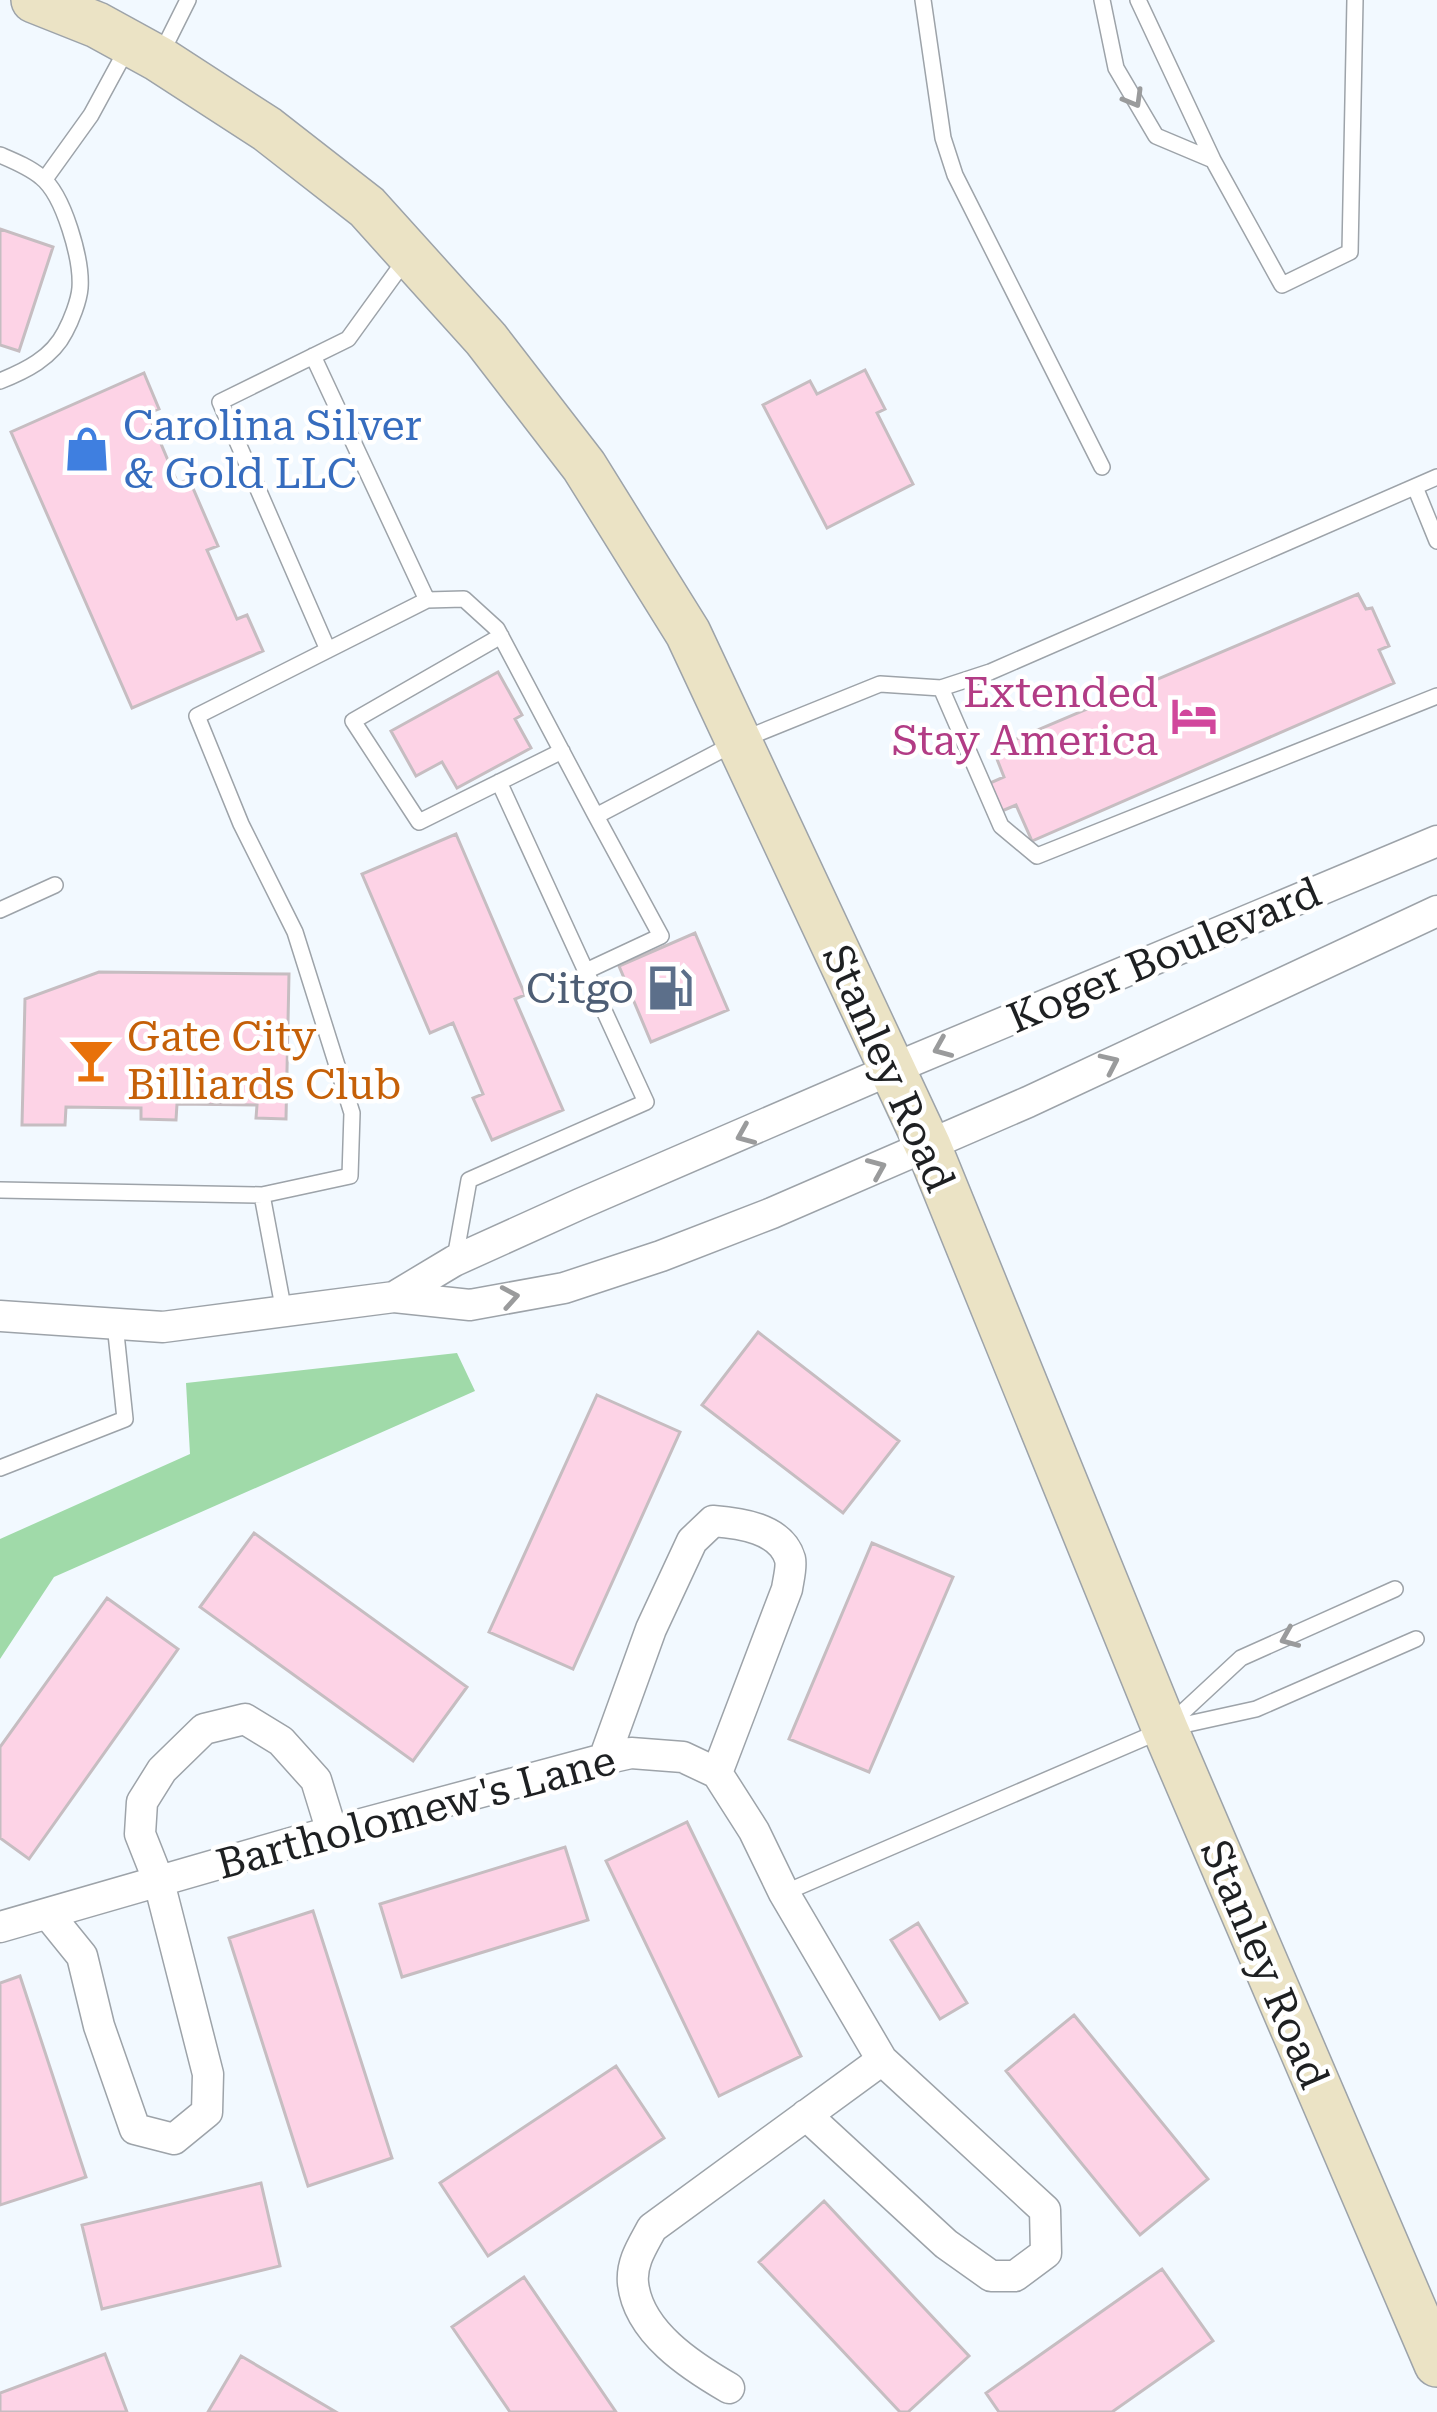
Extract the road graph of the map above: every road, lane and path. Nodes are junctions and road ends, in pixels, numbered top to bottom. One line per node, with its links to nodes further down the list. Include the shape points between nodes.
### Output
1 (34, 0): 7 (street, Stanley Road)
2 (188, 0): 7 (lane)
3 (923, 0): 14 (lane, via 955,175)
4 (1102, 0): 9 (lane, one-way to 9, via 1116,68 1156,136)
5 (1138, 0): 9 (lane)
6 (1355, 0): 9 (lane, via 1350,252 1282,284)
7 (122, 35): 10 (lane, via 92,115); 11 (street, Stanley Road, via 266,129 367,207)
8 (0, 155): 10 (lane)
9 (1213, 160)
10 (45, 179): 13 (lane, via 75,243 80,290 64,336 33,367)
11 (409, 254): 12 (lane, via 348,339); 23 (street, Stanley Road, via 584,466 688,633)
12 (313, 356): 18 (lane); 20 (lane, via 220,402)
13 (0, 381)
14 (1102, 466)
15 (1437, 477): 16 (lane)
16 (1414, 487): 17 (lane); 21 (lane)
17 (1437, 542)
18 (427, 600): 19 (lane, via 464,599); 20 (lane)
19 (501, 636): 24 (lane); 25 (lane, via 353,721 419,822)
20 (328, 650): 35 (lane, via 196,716 295,932 352,1113 350,1176)
21 (941, 688): 22 (lane, via 1001,826 1037,856); 23 (lane, via 880,684)
22 (1437, 696)
23 (739, 741): 26 (lane); 32 (street, Stanley Road)
24 (562, 751): 25 (lane); 26 (lane)
25 (499, 782): 31 (lane)
26 (596, 816): 31 (lane, via 661,936)
27 (1437, 841): 32 (street, Koger Boulevard, one-way to 32)
28 (55, 885): 29 (lane)
29 (0, 910)
30 (1437, 911): 33 (street, Koger Boulevard, one-way to 30)
31 (586, 970): 36 (lane, via 646,1102 470,1180)
32 (890, 1070): 33 (street, Stanley Road); 36 (street, Koger Boulevard, one-way to 36)
33 (928, 1146): 37 (street, Koger Boulevard, one-way to 33, via 470,1305 564,1288 772,1214); 44 (street, Stanley Road)
34 (0, 1190): 35 (lane)
35 (262, 1196): 38 (lane)
36 (454, 1261): 37 (street, Koger Boulevard)
37 (394, 1297): 38 (street)
38 (284, 1312): 40 (street, via 163,1327)
39 (0, 1316): 40 (street)
40 (115, 1324): 41 (lane, via 125,1419)
41 (0, 1468)
42 (1396, 1589): 44 (lane, one-way to 44, via 1241,1658)
43 (1416, 1640): 44 (lane, via 1256,1709)
44 (1165, 1729): 49 (lane); 54 (street, Stanley Road)
45 (604, 1759): 46 (street, Bartholomew's Lane, via 683,1757); 46 (street, via 692,1541 713,1521 739,1523 773,1535 790,1559 787,1589); 47 (street, Bartholomew's Lane)
46 (717, 1773): 49 (street)
47 (332, 1832): 48 (street, Bartholomew's Lane); 48 (street, via 316,1780 280,1741 245,1719 204,1729 142,1802 140,1834)
48 (159, 1882): 50 (street, Bartholomew's Lane); 50 (street, via 208,2074 207,2112 174,2139 135,2129 82,1956)
49 (784, 1893): 52 (street)
50 (48, 1914): 51 (street, Bartholomew's Lane)
51 (0, 1927)
52 (881, 2060): 53 (street); 53 (street, via 1045,2210 1046,2253 1016,2276 991,2276 946,2244)
53 (806, 2115): 56 (street, via 652,2228 637,2255 633,2282 643,2312 666,2343)
54 (1424, 2295): 55 (street, Stanley Road)
55 (1437, 2364)
56 (729, 2388)

